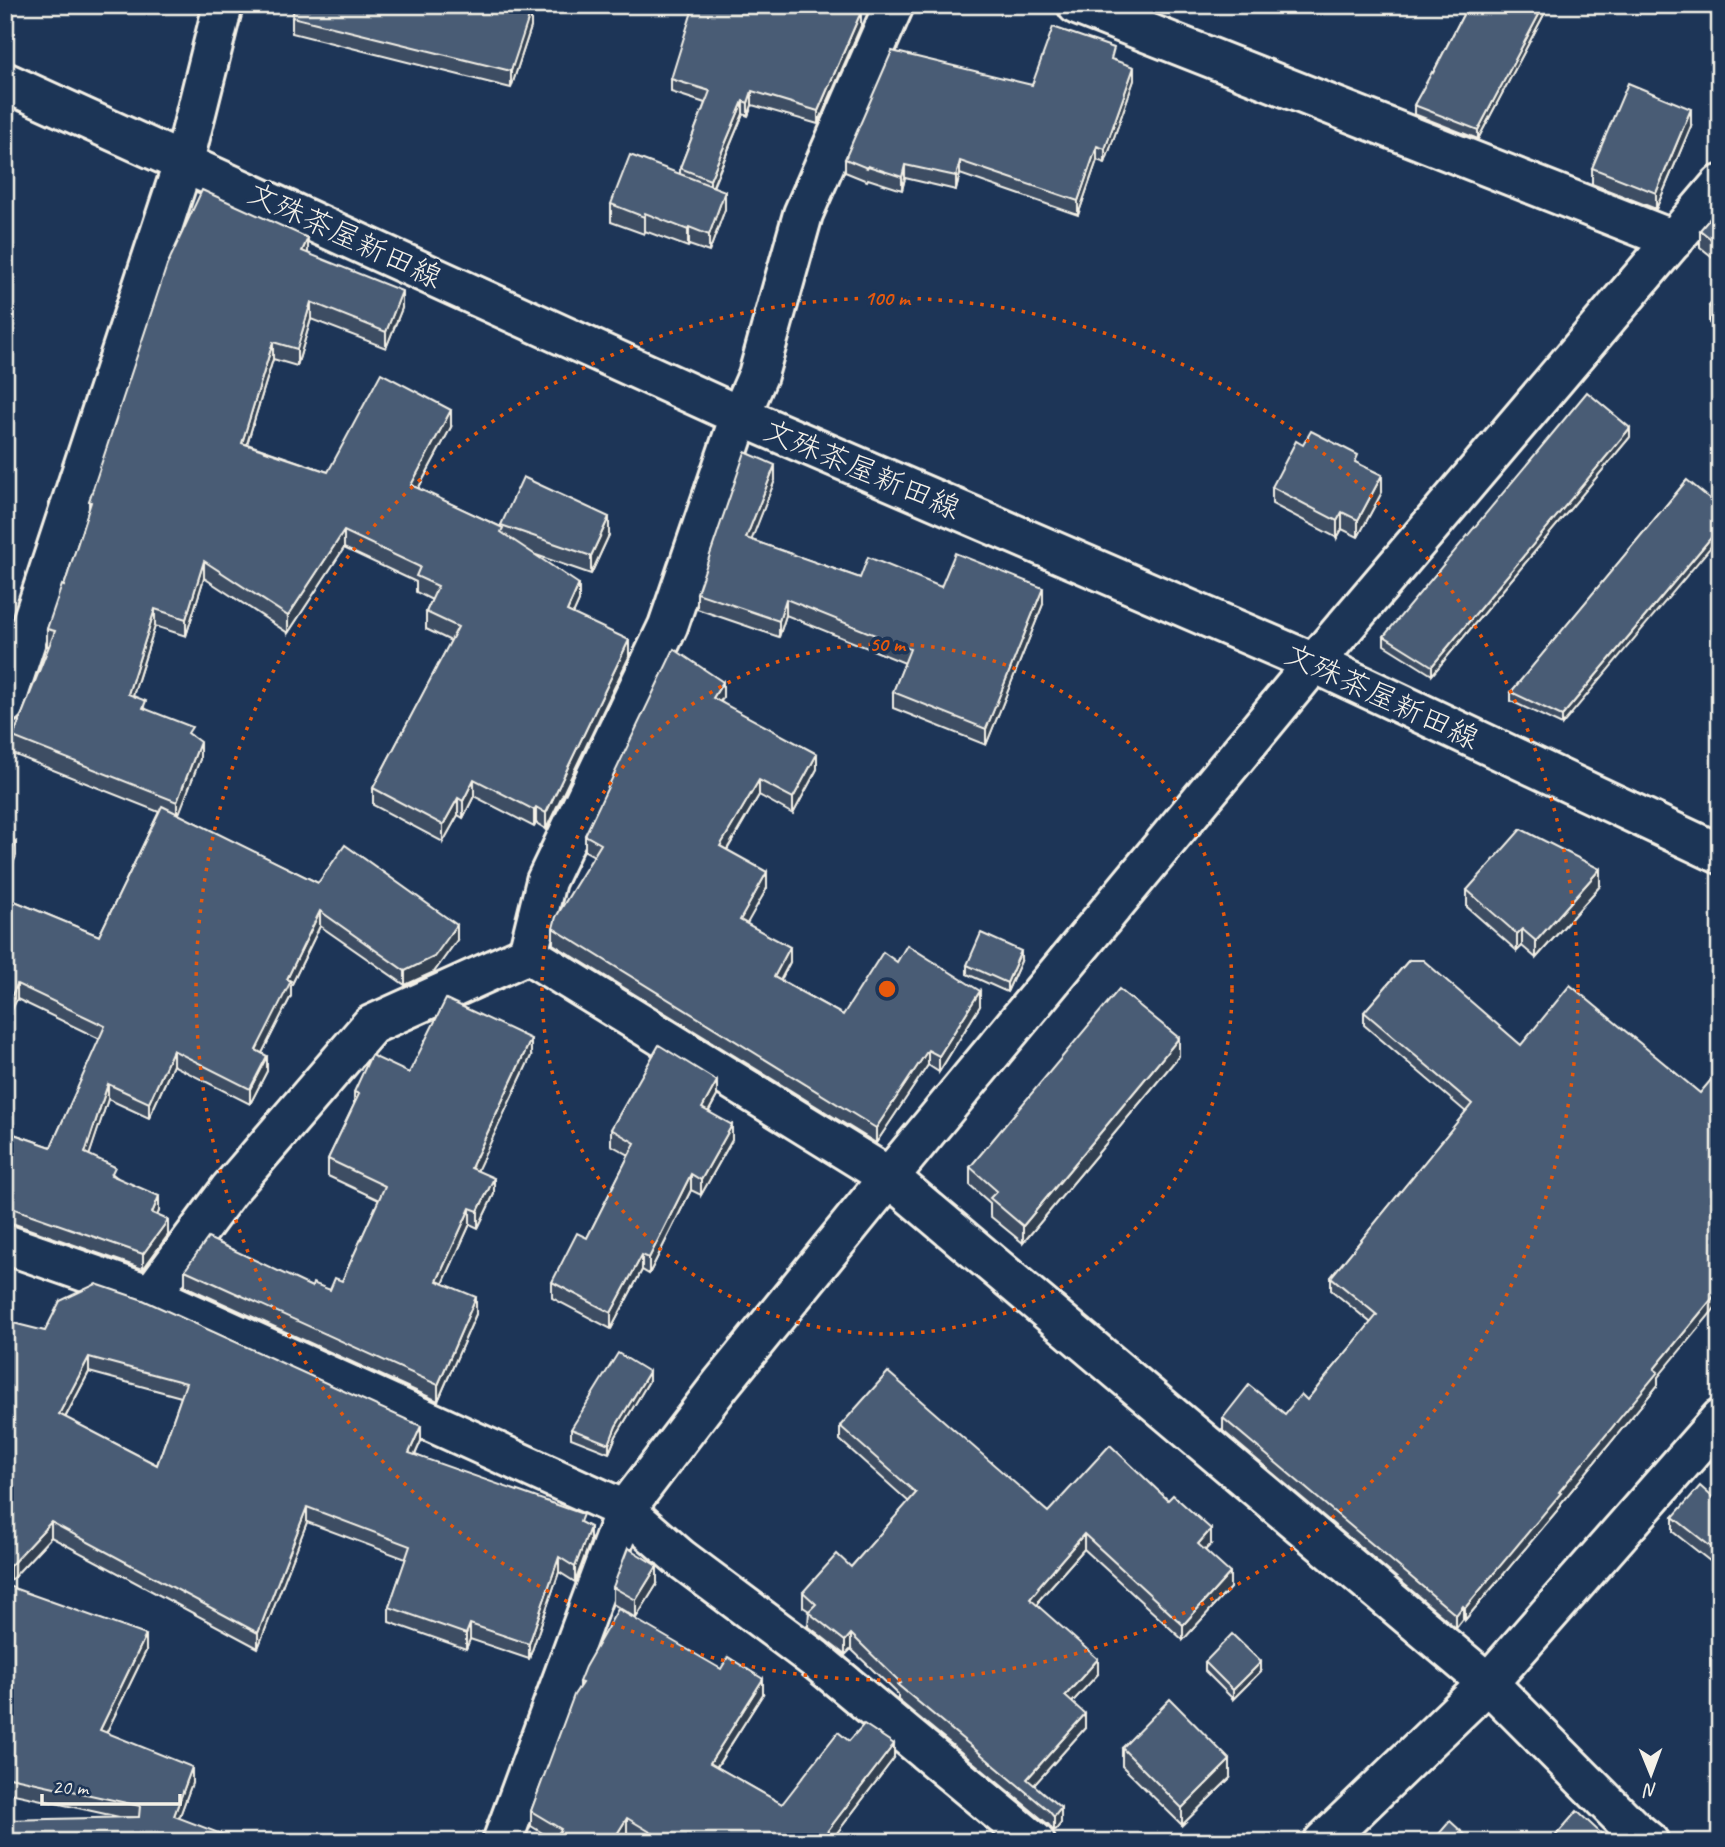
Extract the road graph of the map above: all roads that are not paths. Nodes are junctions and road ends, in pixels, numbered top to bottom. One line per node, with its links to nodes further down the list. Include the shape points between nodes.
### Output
1 (223, 5): 5 (street)
2 (894, 5): 8 (street, via 803,214 758,375)
3 (1077, 5): 7 (street)
4 (5, 82): 5 (street, 文殊茶屋新田線)
5 (184, 161): 8 (street, 文殊茶屋新田線); 10 (street)
6 (1720, 185): 7 (street)
7 (1674, 240): 9 (street)
8 (740, 416): 9 (street, 文殊茶屋新田線); 12 (street, via 668,626 546,881)
9 (1314, 663): 11 (street, 文殊茶屋新田線); 13 (street)
10 (5, 704)
11 (1720, 854)
12 (528, 954): 13 (street); 15 (street, via 371,1025 229,1190)
13 (888, 1177): 17 (street); 18 (street)
14 (5, 1244): 15 (street)
15 (151, 1295): 17 (street)
16 (1720, 1419): 18 (street)
17 (625, 1510): 19 (street); 20 (street, via 680,1558 815,1659)
18 (1488, 1683): 21 (street); 22 (street)
19 (502, 1842)
20 (1035, 1842)
21 (1323, 1842)
22 (1649, 1842)

